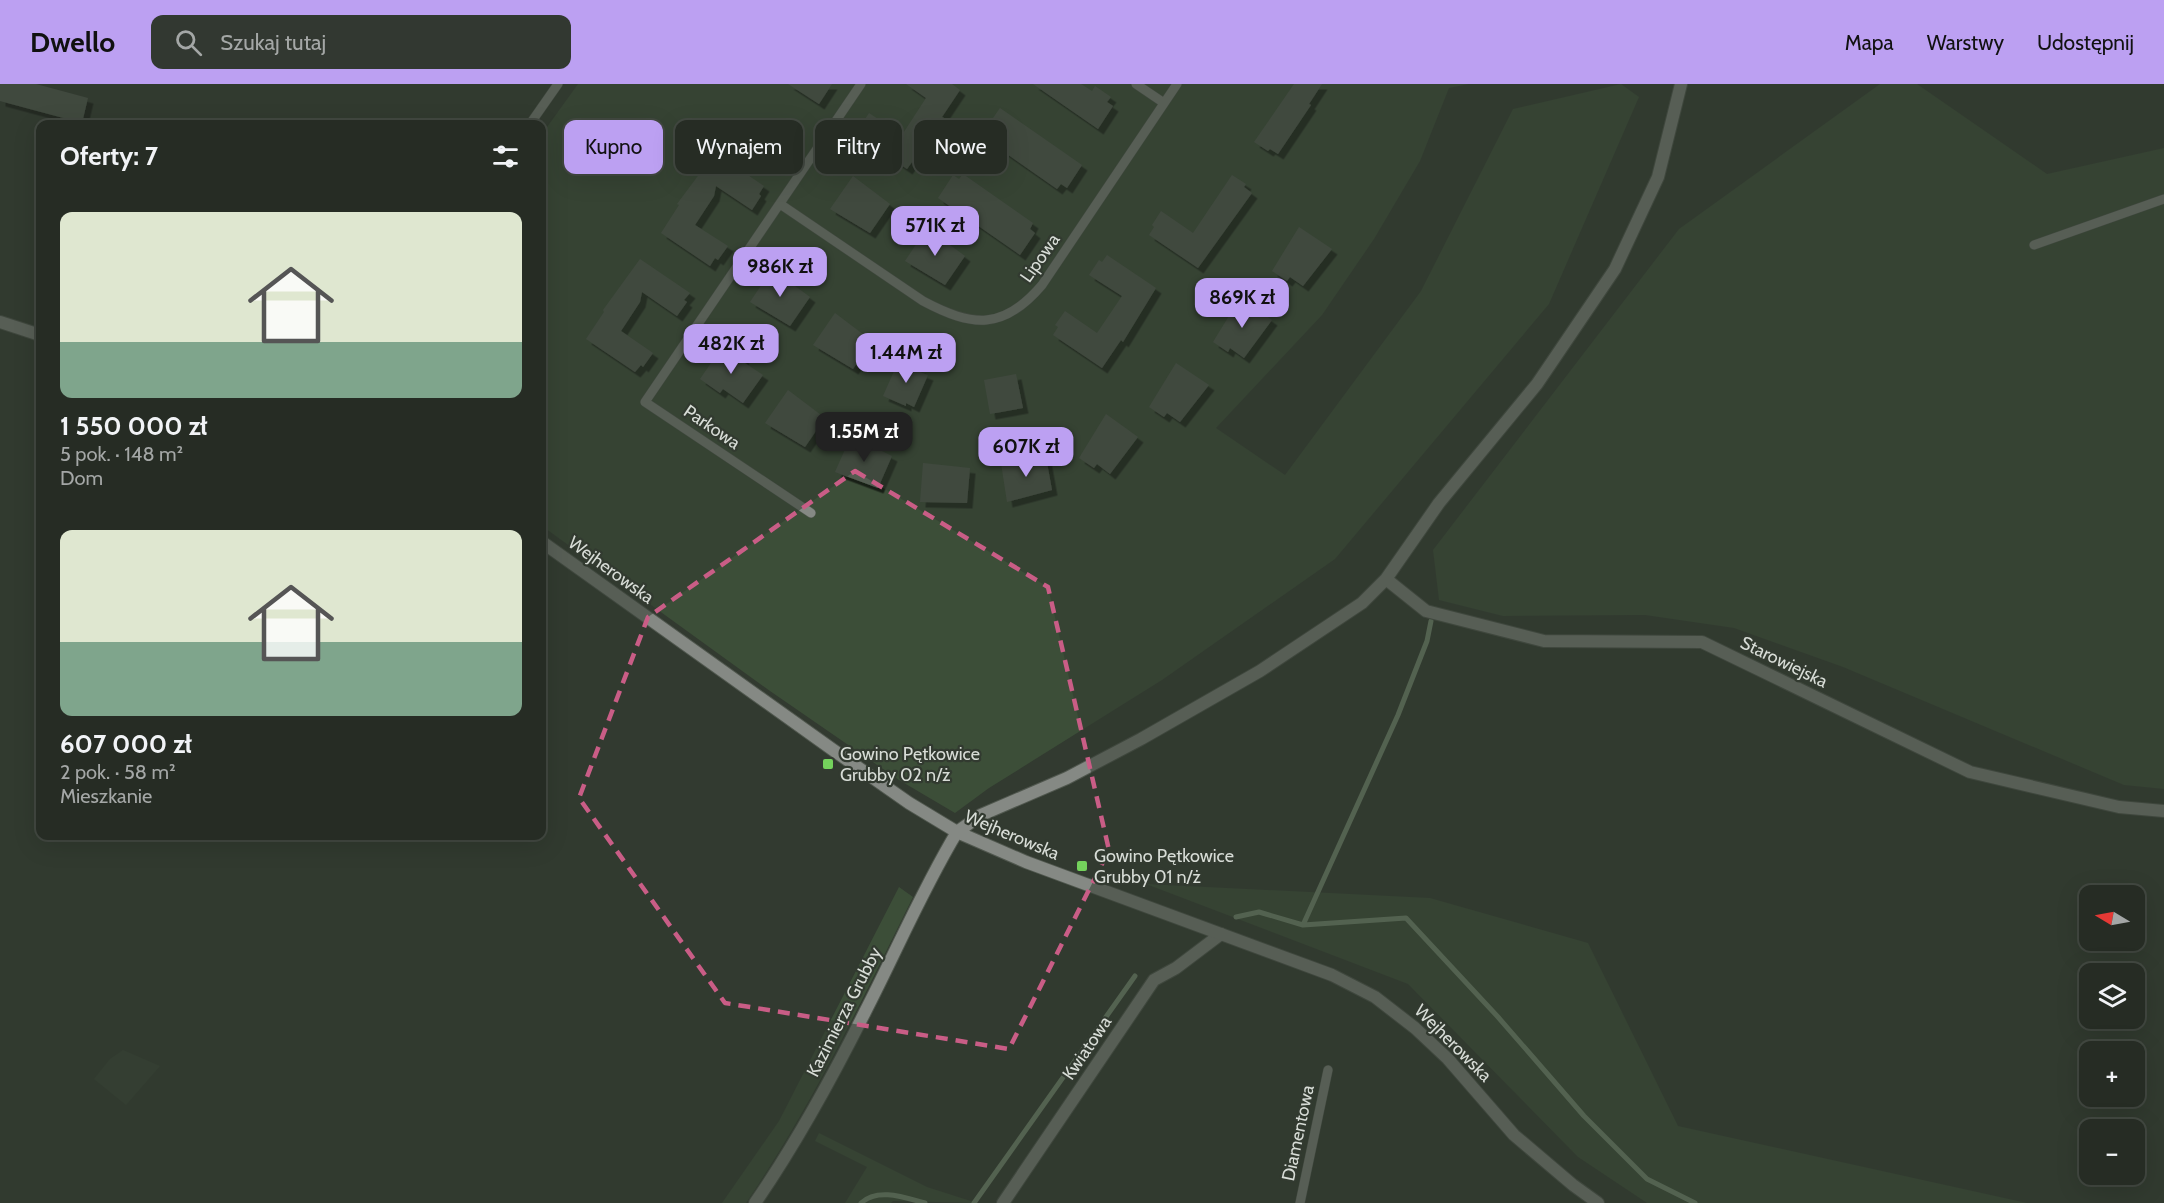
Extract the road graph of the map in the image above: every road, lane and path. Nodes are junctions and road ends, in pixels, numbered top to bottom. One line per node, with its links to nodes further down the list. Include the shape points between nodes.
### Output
1 (558, 84): 7 (lane)
2 (861, 84): 9 (lane, Parkowa)
3 (1137, 84): 6 (lane)
4 (1177, 84): 6 (lane, Lipowa)
5 (1681, 84): 15 (street, via 1658,177 1615,269 1537,384 1439,503)
6 (1164, 104): 9 (lane, Lipowa, via 1042,285 1029,300 995,320 972,321 922,301)
7 (533, 120)
8 (2164, 199): 10 (lane)
9 (780, 204): 13 (lane, Parkowa, via 645,402)
10 (2034, 245)
11 (0, 322): 12 (street)
12 (36, 334)
13 (811, 513)
14 (546, 545): 17 (street, Wejherowska, via 882,784)
15 (1386, 579): 16 (street, Starowiejska, via 1426,611 1544,641 1702,642 1970,771 2119,807); 17 (street, via 1362,603 1260,671 1078,772 981,815)
16 (2164, 811)
17 (957, 832): 18 (street, Wejherowska, via 1026,862); 20 (street, Kazimierza Grubby, via 824,1092)
18 (1221, 934): 21 (street, Kwiatowa, via 1154,980); 23 (street, Wejherowska, via 1332,975 1394,1010 1448,1059 1514,1135)
19 (1328, 1070): 22 (lane, Diamentowa)
20 (755, 1203)
21 (1004, 1203)
22 (1300, 1203)
23 (1598, 1203)

